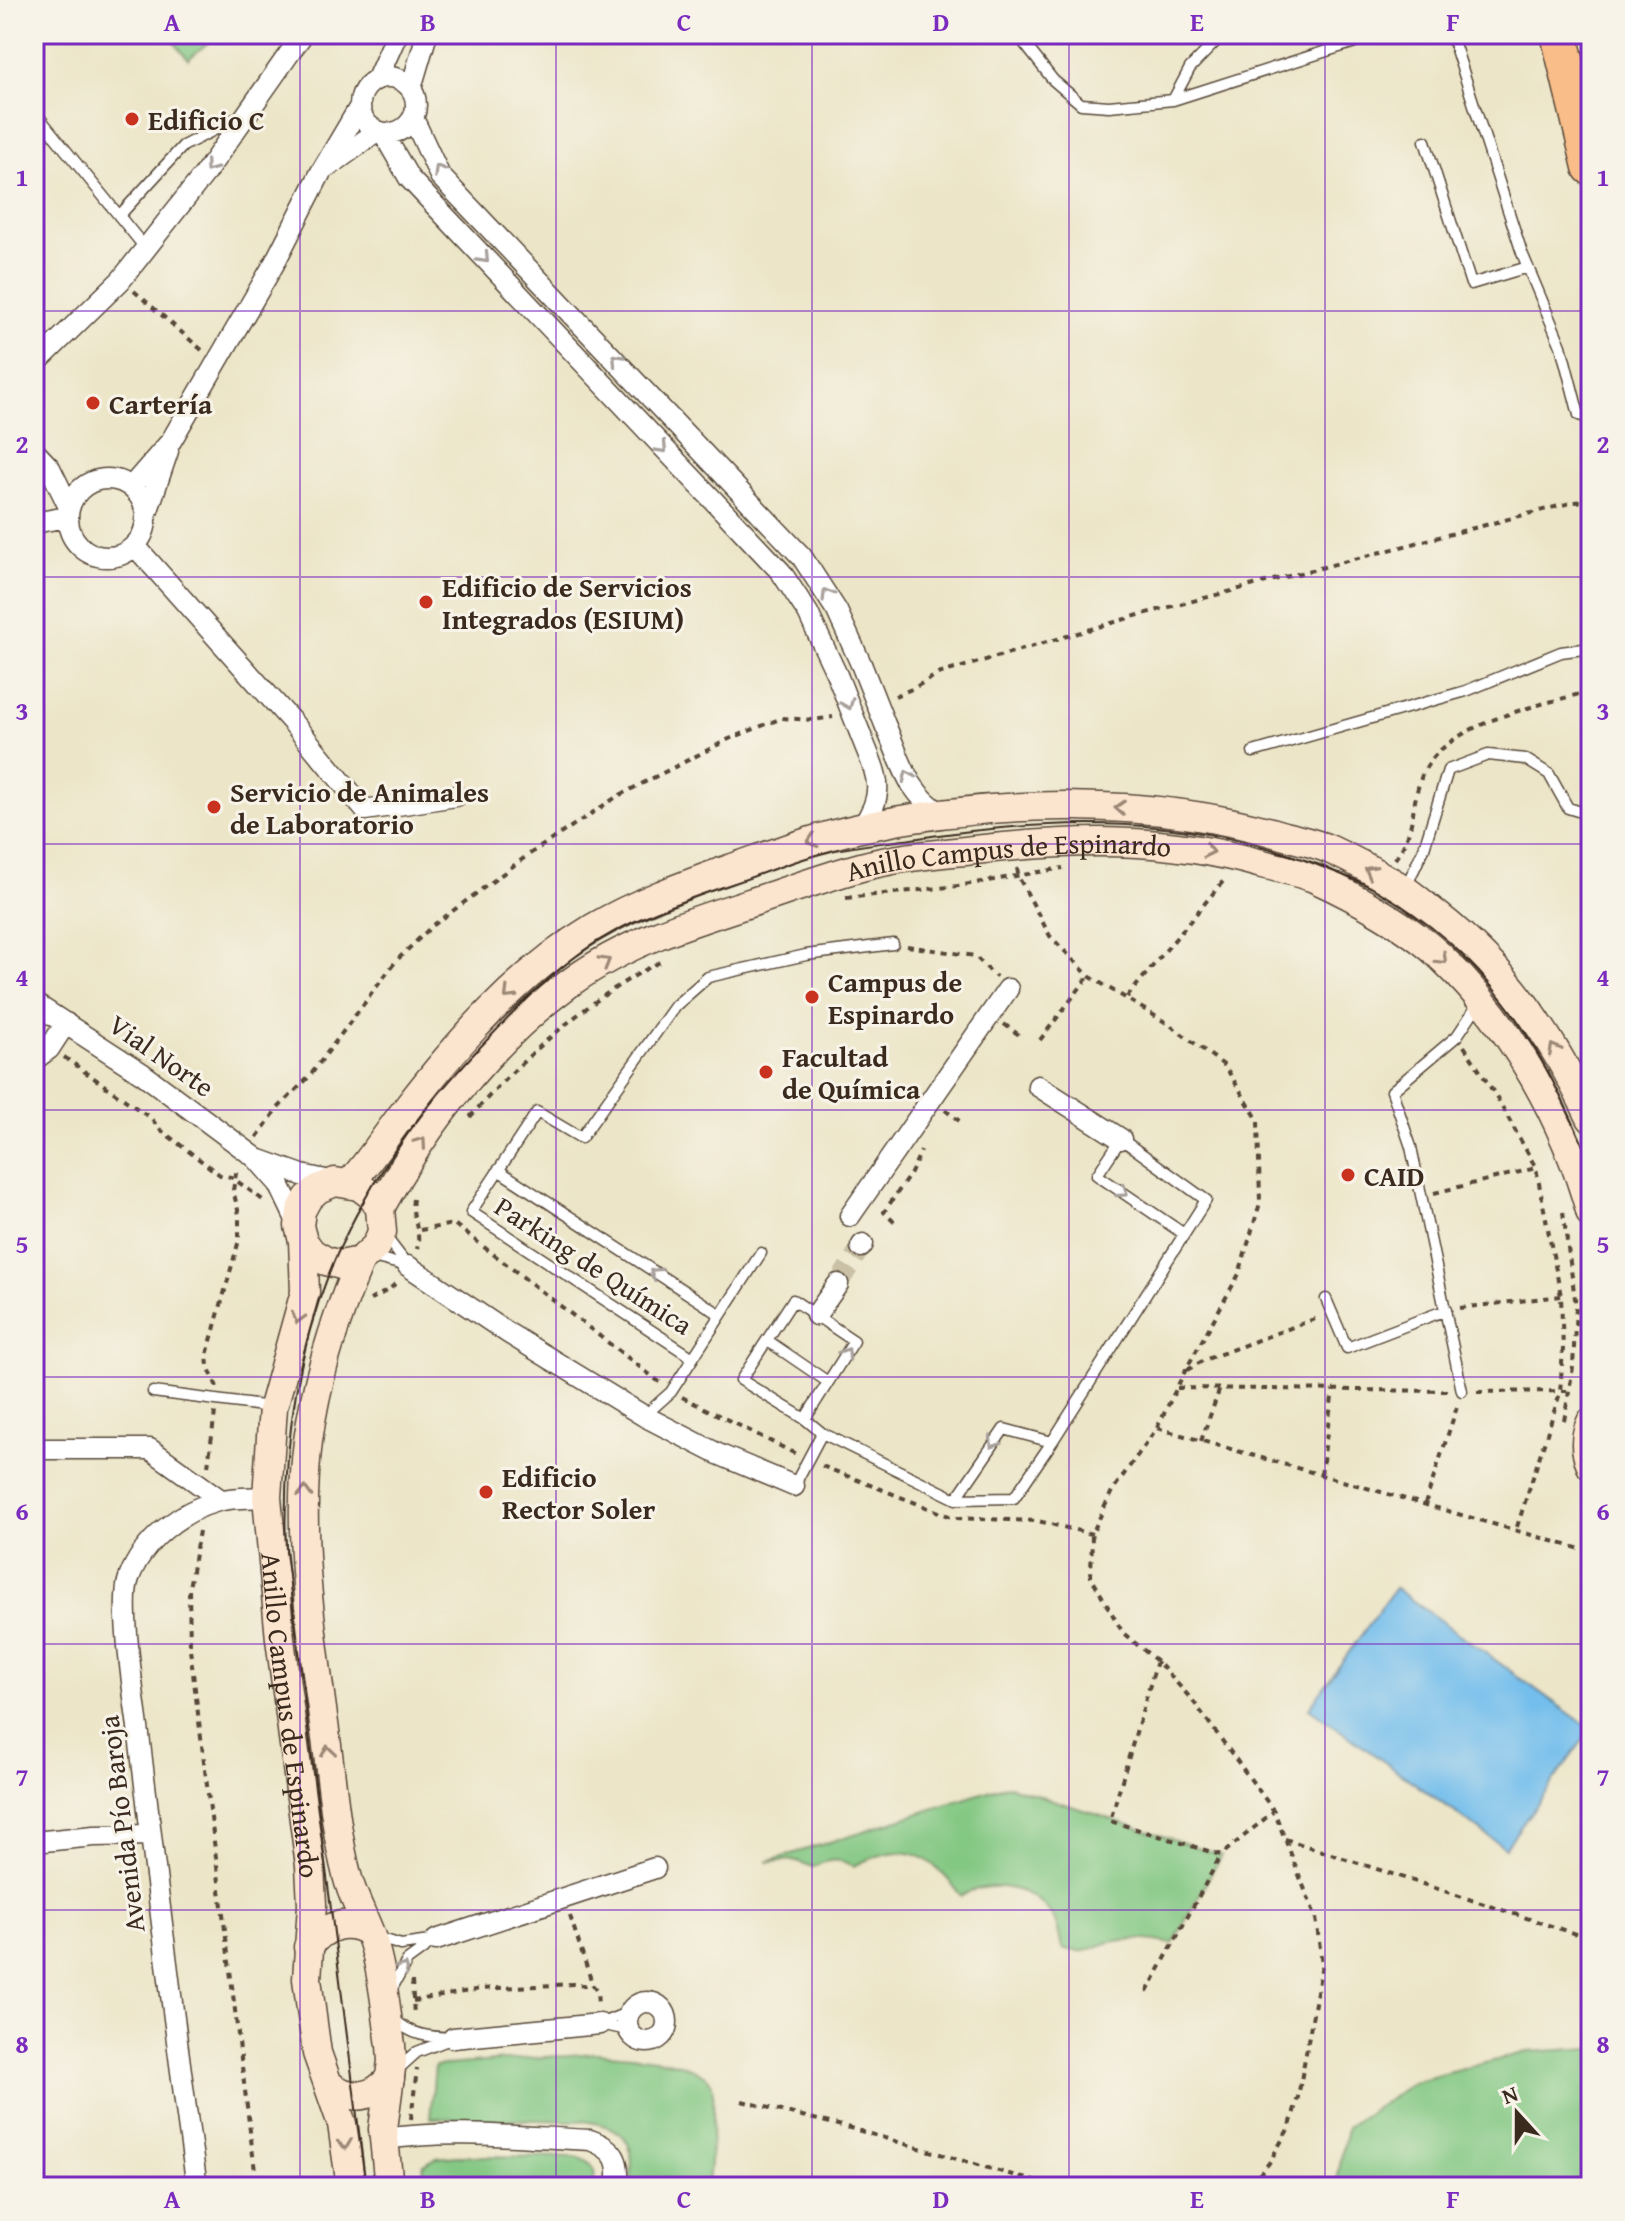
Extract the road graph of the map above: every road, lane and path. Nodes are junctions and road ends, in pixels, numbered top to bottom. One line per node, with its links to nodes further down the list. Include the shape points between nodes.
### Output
1 (303, 34): 16 (street)
2 (397, 34): 10 (street)
3 (427, 34): 11 (street)
4 (1017, 34): 12 (lane, via 1053,80 1081,104)
5 (1223, 34): 12 (lane, via 1190,68)
6 (1380, 34): 12 (lane)
7 (1451, 34): 24 (lane)
8 (1547, 34): 13 (highway)
9 (1559, 34): 13 (highway)
10 (377, 79): 11 (street, via 402,80); 14 (street, via 364,90)
11 (411, 88): 17 (street, via 416,98)
12 (1173, 100)
13 (1575, 103): 20 (highway)
14 (360, 106): 18 (street, via 365,121); 21 (street)
15 (34, 111): 22 (lane)
16 (250, 111): 22 (lane, via 183,146); 23 (street, one-way to 23)
17 (413, 118): 18 (street, via 400,130); 28 (street, one-way to 17, via 440,176)
18 (380, 132): 21 (street); 29 (street, one-way to 29, via 409,178)
19 (1425, 141): 24 (lane, via 1471,284)
20 (1591, 167)
21 (321, 172): 26 (street)
22 (119, 216): 23 (lane)
23 (146, 249): 25 (street)
24 (1528, 267): 30 (lane, via 1561,346 1579,415)
25 (121, 280): 26 (path); 27 (street)
26 (217, 363): 31 (street)
27 (34, 365)
28 (648, 392): 29 (street); 43 (street, one-way to 28, bridge, via 915,793 837,611 802,557)
29 (627, 411): 45 (street, one-way to 45, bridge, via 781,572 808,613 878,784 874,811)
30 (1591, 419)
31 (171, 441): 35 (street); 37 (street)
32 (34, 451): 33 (street)
33 (50, 468): 34 (street); 36 (street)
34 (89, 483): 35 (street, via 111,479); 36 (street)
35 (131, 487): 37 (street)
36 (68, 512): 38 (street); 39 (street, via 73,539 91,554 120,555)
37 (146, 516): 39 (street)
38 (34, 523)
39 (135, 546): 42 (street, via 365,810)
40 (1591, 648): 41 (lane, via 1561,652 1466,691)
41 (1253, 752)
42 (456, 796)
43 (943, 815): 45 (main road, Anillo Campus de Espinardo); 47 (main road, Anillo Campus de Espinardo, one-way to 43, via 1327,849 1252,826 1159,810 1059,805)
44 (1591, 815): 47 (lane, via 1568,808 1549,774 1525,759 1488,755 1448,770)
45 (862, 827): 65 (main road, Anillo Campus de Espinardo, one-way to 65, via 661,893 591,929 529,974 456,1047 370,1161)
46 (1243, 858): 51 (path); 52 (main road, Anillo Campus de Espinardo, one-way to 52, via 1312,878 1400,925 1443,958); 74 (main road, Anillo Campus de Espinardo, one-way to 46, via 421,1140 466,1081 509,1034 572,981 630,947 863,866 919,856 1112,840)
47 (1405, 890): 59 (main road, Anillo Campus de Espinardo, one-way to 47, via 1546,1034 1497,968)
48 (893, 944): 50 (path, via 975,956); 64 (lane, Parking de Química, via 806,955 708,977 675,1006 581,1138 537,1112)
49 (1089, 976): 56 (path)
50 (1008, 989): 60 (street)
51 (1127, 997)
52 (1480, 1002): 55 (lane); 68 (main road, Anillo Campus de Espinardo, via 1546,1098 1581,1175)
53 (34, 1003): 54 (street, Vial Norte)
54 (66, 1023): 57 (street); 62 (street, Vial Norte)
55 (1457, 1036): 63 (path); 66 (lane, via 1392,1091)
56 (1040, 1040)
57 (42, 1054): 67 (path, via 79,1067)
58 (1038, 1086): 61 (street)
59 (1591, 1118)
60 (913, 1127): 69 (street); 70 (path, via 924,1146 884,1212)
61 (1121, 1139): 73 (lane, via 1206,1200); 73 (lane, one-way to 73, via 1097,1175)
62 (256, 1158): 65 (street, Vial Norte, via 302,1175); 72 (street, Vial Norte, via 279,1184)
63 (1536, 1168): 66 (path); 78 (path)
64 (498, 1170): 82 (lane, Parking de Química, one-way to 64); 85 (lane, Parking de Química, via 471,1212)
65 (342, 1182): 72 (main road, Anillo Campus de Espinardo, via 308,1198 301,1211); 74 (main road, via 368,1191)
66 (1422, 1196): 80 (lane)
67 (268, 1208)
68 (1591, 1214)
69 (850, 1216)
70 (894, 1222)
71 (420, 1230): 94 (path, via 454,1224)
72 (301, 1233): 74 (main road, via 312,1253 341,1265); 96 (main road, Anillo Campus de Espinardo, one-way to 96, via 305,1292)
73 (1184, 1234): 103 (lane)
74 (372, 1239): 76 (lane); 76 (lane); 125 (main road, Anillo Campus de Espinardo, one-way to 74, via 348,1878 339,1828 314,1650 305,1494 319,1385 342,1302)
75 (761, 1253): 82 (lane, Parking de Química)
76 (408, 1266): 97 (street)
77 (838, 1284): 83 (street)
78 (1561, 1296): 80 (path); 95 (path)
79 (1326, 1299): 81 (lane)
80 (1446, 1310): 81 (lane, via 1347,1348); 91 (lane)
81 (1331, 1312): 86 (path)
82 (721, 1315): 85 (lane, Parking de Química)
83 (816, 1315): 84 (lane, via 793,1300); 87 (lane, one-way to 83, via 854,1341)
84 (768, 1341): 87 (lane); 98 (lane, via 741,1380)
85 (693, 1358): 94 (lane, Parking de Química)
86 (1185, 1371)
87 (828, 1382): 98 (lane)
88 (1176, 1388): 89 (path)
89 (1220, 1388): 90 (path); 102 (path)
90 (1333, 1390): 91 (path); 107 (path)
91 (1462, 1391): 95 (path); 112 (path)
92 (1570, 1391): 95 (path)
93 (153, 1392): 96 (lane)
94 (671, 1392): 97 (lane, Parking de Química); 105 (path)
95 (1560, 1393): 113 (path)
96 (273, 1407): 109 (main road, Anillo Campus de Espinardo)
97 (644, 1416): 108 (street)
98 (805, 1419): 101 (lane)
99 (1591, 1422): 106 (main road, via 1585,1450)
100 (1157, 1428): 102 (path)
101 (822, 1433): 105 (lane); 110 (lane)
102 (1201, 1441): 107 (path)
103 (1052, 1442): 110 (lane, via 1014,1498); 110 (lane, one-way to 110, via 1004,1429)
104 (34, 1449): 111 (street, via 150,1449)
105 (807, 1460): 108 (lane); 114 (path, via 954,1518 1038,1521)
106 (1591, 1466)
107 (1321, 1475): 112 (path)
108 (794, 1486)
109 (267, 1497): 111 (street); 128 (main road, Anillo Campus de Espinardo, via 310,1866)
110 (956, 1499)
111 (212, 1503): 119 (street, Avenida Pío Baroja, via 161,1532 128,1579 126,1604); 143 (path, via 189,1588 190,1649)
112 (1425, 1504): 113 (path)
113 (1516, 1530): 115 (path)
114 (1092, 1534)
115 (1591, 1552)
116 (1157, 1661): 122 (path, via 1110,1821)
117 (1193, 1701): 118 (path)
118 (1274, 1811): 120 (path); 122 (path)
119 (151, 1835): 121 (street); 142 (street, Avenida Pío Baroja)
120 (1285, 1839): 126 (path); 149 (path, via 1316,1918 1322,1964 1290,2126)
121 (34, 1842)
122 (1221, 1855): 130 (path)
123 (655, 1868): 124 (street)
124 (564, 1898): 127 (street); 129 (path)
125 (369, 1932): 127 (lane, via 401,1945); 128 (main road, via 349,1925 332,1927); 132 (main road, Anillo Campus de Espinardo)
126 (1591, 1939)
127 (436, 1940): 132 (lane, one-way to 127, via 400,1970)
128 (309, 1942): 138 (main road, Anillo Campus de Espinardo, via 307,1979 317,2053)
129 (593, 1986): 131 (path, via 495,1988); 134 (path)
130 (1147, 1992)
131 (413, 2001)
132 (385, 2008): 136 (lane, via 416,2034); 137 (main road, Anillo Campus de Espinardo)
133 (631, 2011): 134 (lane); 135 (street, via 628,2024); 135 (street, via 648,2002 666,2017 657,2039 645,2042)
134 (600, 2024): 135 (lane); 136 (street)
135 (633, 2036)
136 (453, 2038): 137 (lane, via 417,2052)
137 (390, 2078): 138 (main road, via 364,2096); 140 (main road, Anillo Campus de Espinardo)
138 (332, 2094): 144 (main road, Anillo Campus de Espinardo, one-way to 144)
139 (742, 2101): 141 (path)
140 (384, 2139): 145 (main road, Anillo Campus de Espinardo); 146 (street, via 475,2135 590,2140 615,2154)
141 (1018, 2177): 147 (path); 148 (path)
142 (197, 2187)
143 (257, 2187)
144 (351, 2187)
145 (389, 2187)
146 (617, 2187)
147 (1015, 2187)
148 (1054, 2187)
149 (1249, 2187)

